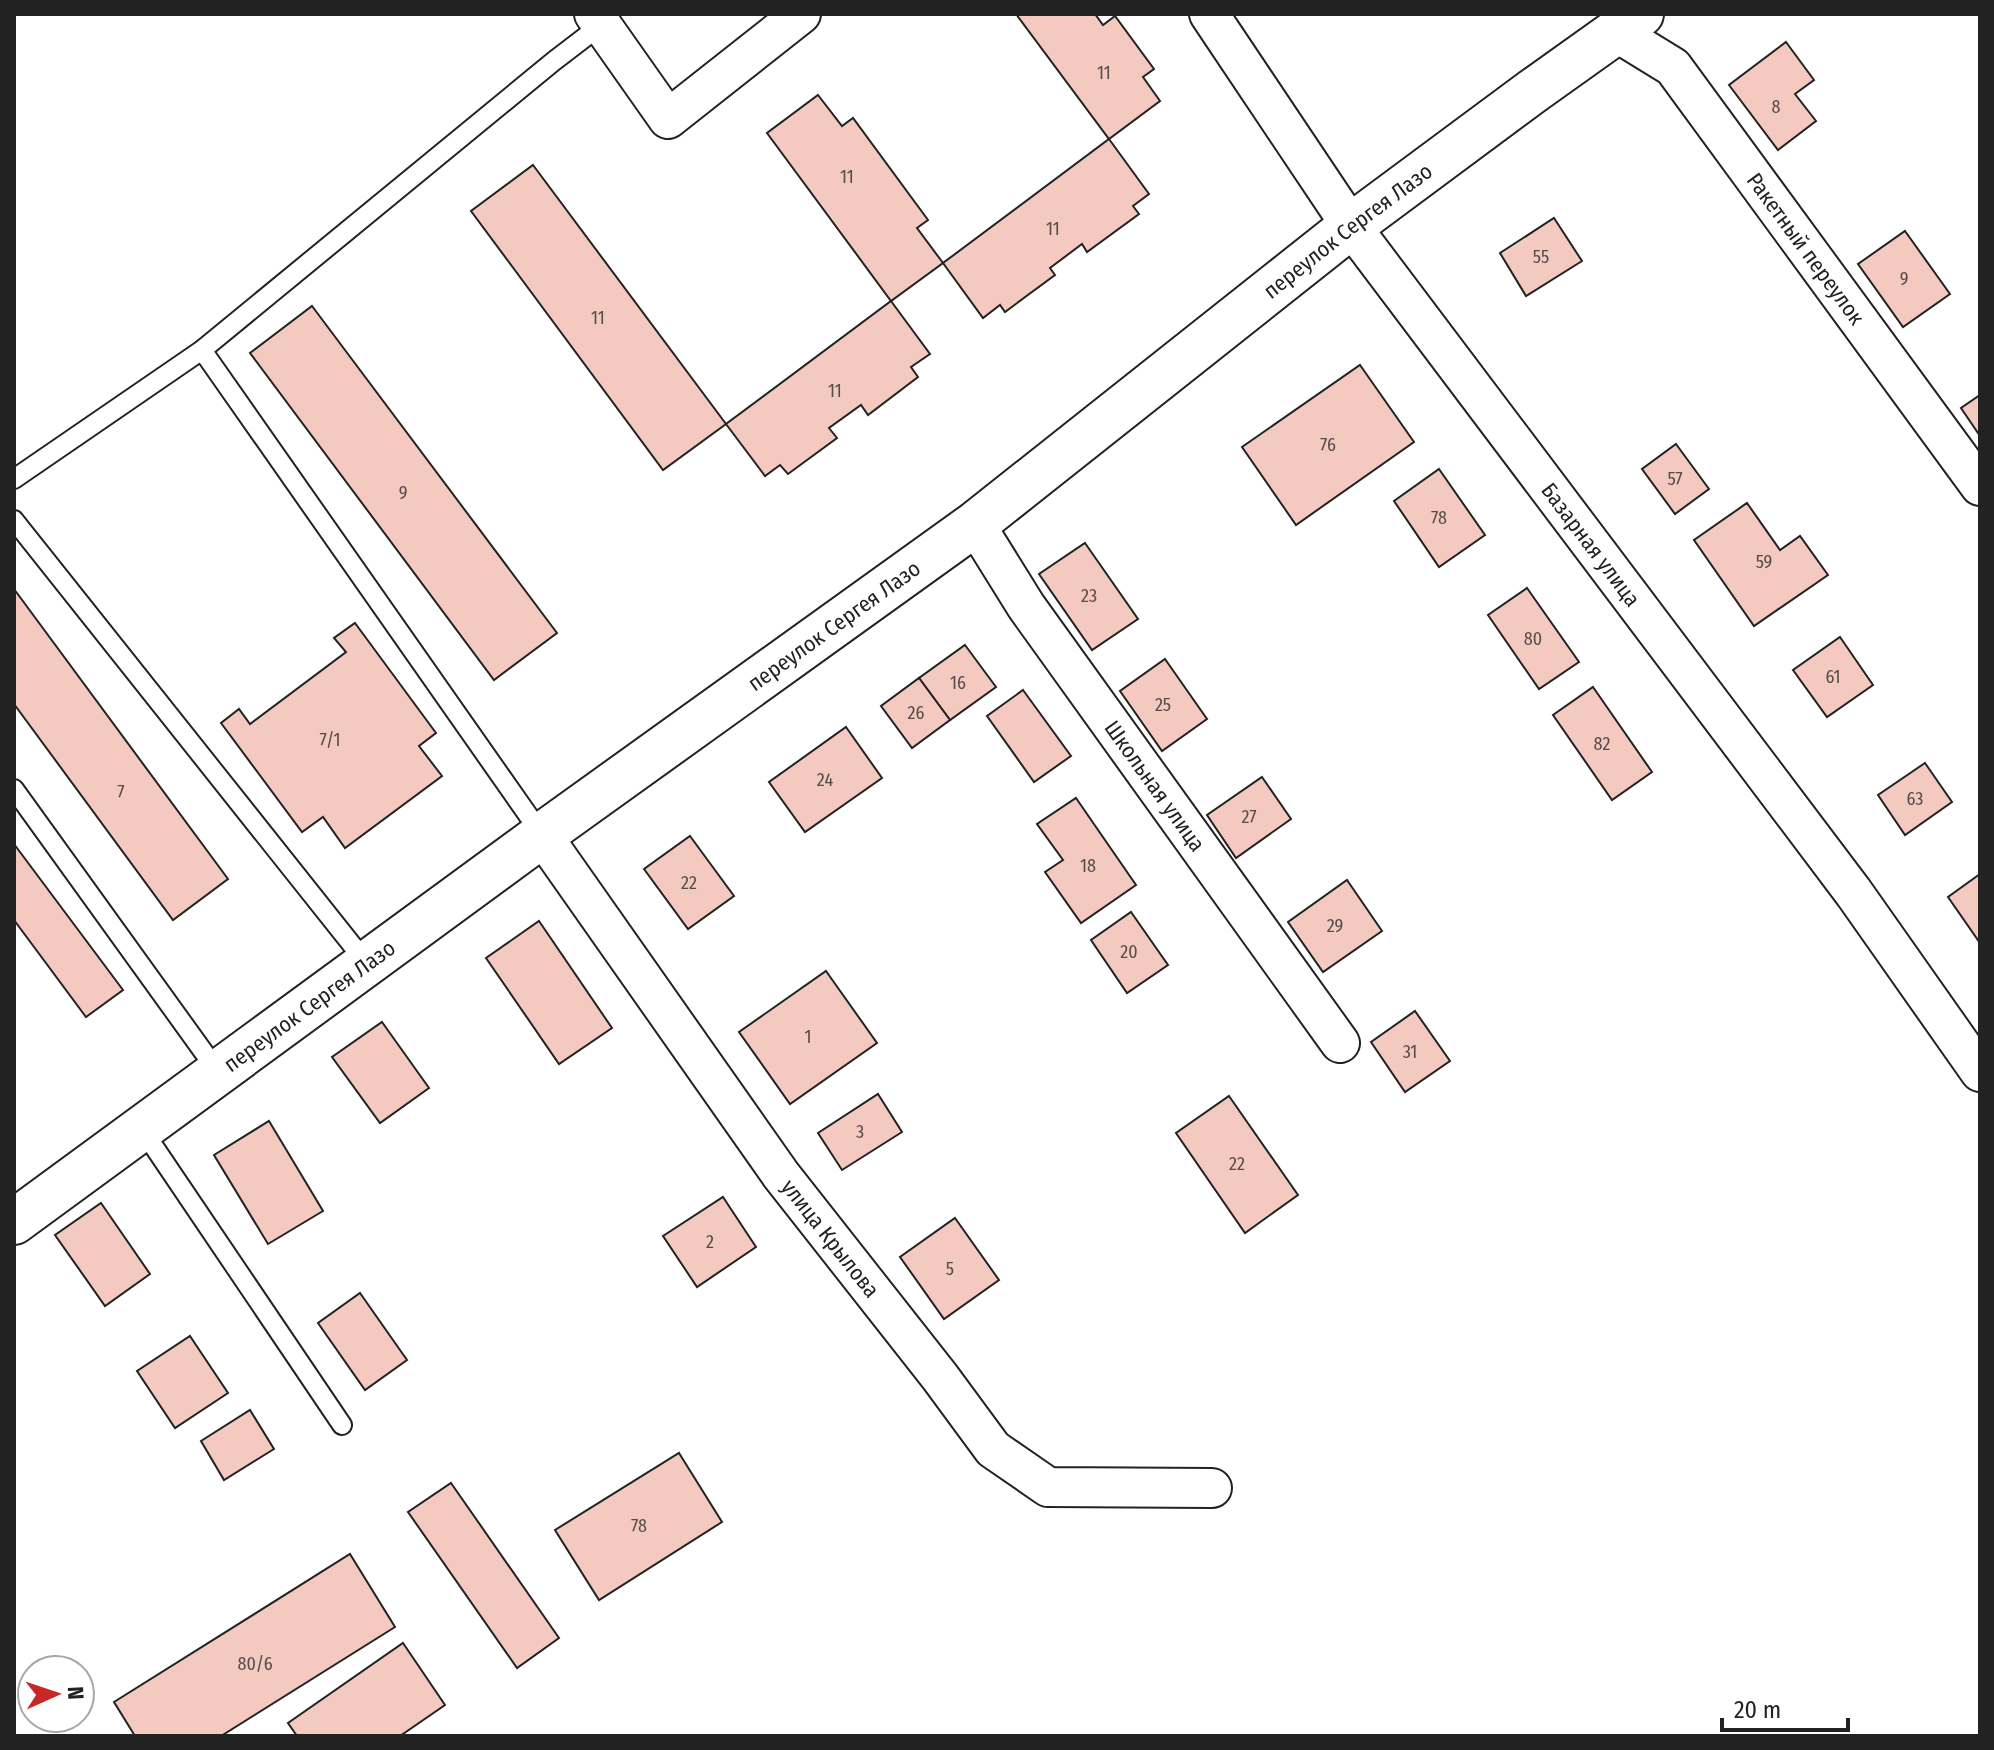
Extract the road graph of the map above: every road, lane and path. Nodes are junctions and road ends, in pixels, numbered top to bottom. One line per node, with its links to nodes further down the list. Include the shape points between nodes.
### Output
1 (801, 14): 3 (street, via 668,119)
2 (1209, 14): 5 (street, Базарная улица)
3 (598, 19): 6 (lane)
4 (1629, 23): 5 (street, переулок Сергея Лазо); 8 (street, Ракетный переулок, via 1673,67)
5 (1351, 226): 10 (street, переулок Сергея Лазо); 16 (street, Базарная улица, via 1854,893)
6 (202, 350): 7 (lane); 12 (lane)
7 (14, 479)
8 (1980, 486)
9 (14, 520): 13 (lane)
10 (975, 524): 12 (street, переулок Сергея Лазо); 14 (street, Школьная улица, via 1026,606)
11 (14, 789): 15 (lane)
12 (542, 835): 13 (street, переулок Сергея Лазо); 20 (street, улица Крылова, via 781,1175 993,1449 1048,1487)
13 (368, 965): 15 (street, переулок Сергея Лазо)
14 (1340, 1043)
15 (219, 1072): 17 (street, переулок Сергея Лазо)
16 (1980, 1072)
17 (142, 1129): 18 (street, переулок Сергея Лазо); 19 (lane)
18 (14, 1222)
19 (342, 1425)
20 (1212, 1488)

